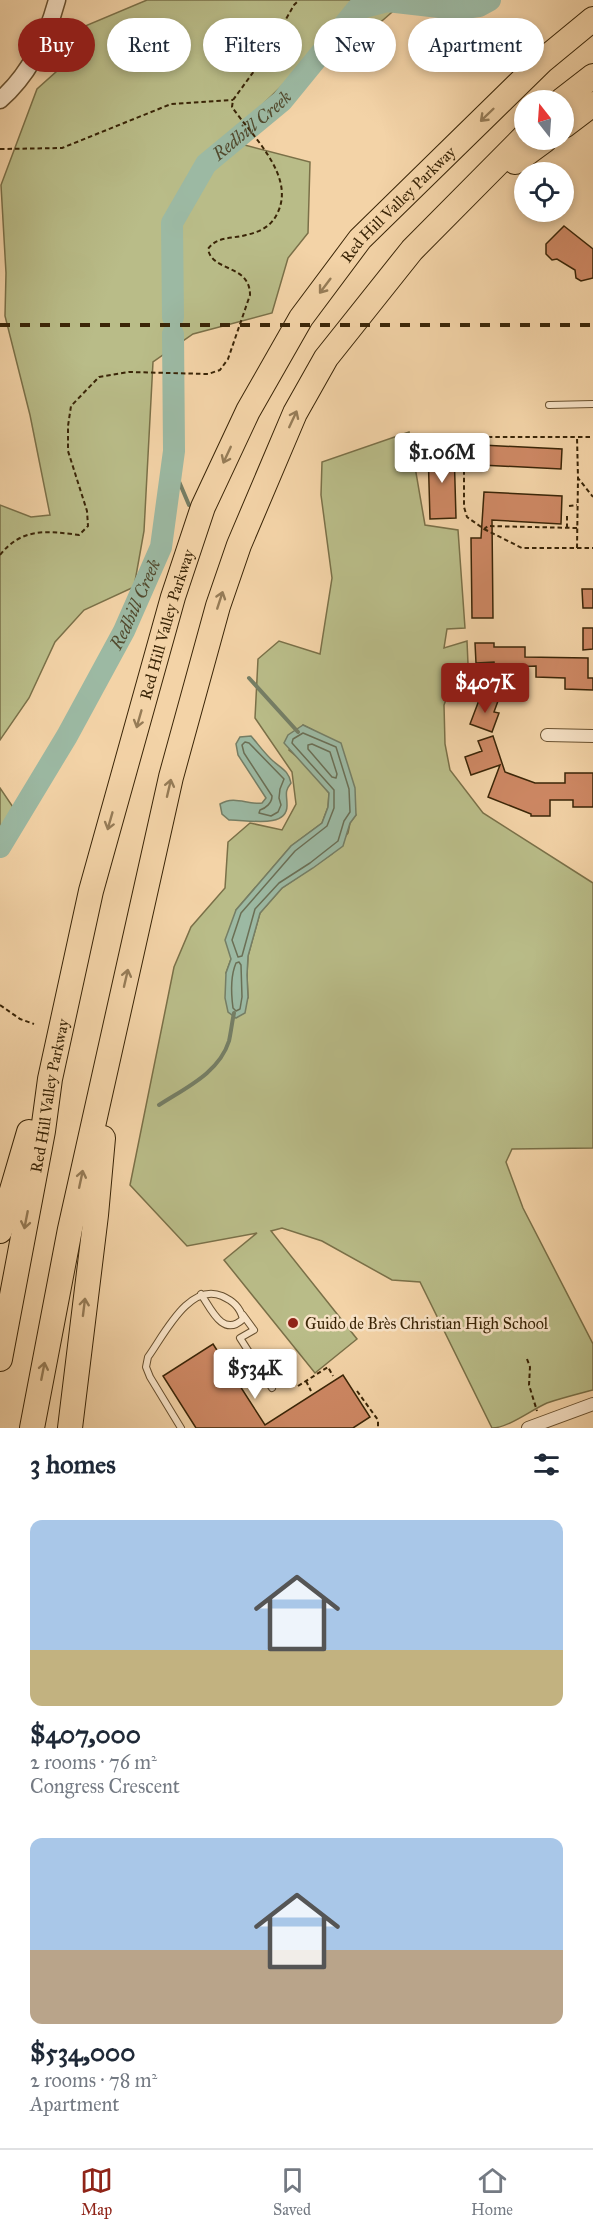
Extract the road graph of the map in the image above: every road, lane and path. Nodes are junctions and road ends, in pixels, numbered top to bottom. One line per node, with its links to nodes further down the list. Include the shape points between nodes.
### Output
1 (57, 0): 6 (street, via 38,50)
2 (299, 0): 7 (path, via 266,56)
3 (593, 19): 34 (highway, Red Hill Valley Parkway, one-way to 34, via 542,61 360,239 301,318 248,411 203,507 173,597 91,891)
4 (593, 76): 5 (highway)
5 (574, 91)
6 (0, 100)
7 (233, 100): 11 (path, via 171,104 63,148); 28 (path, via 232,107 277,170 283,194 276,217 268,226 237,238 218,240 208,249 209,255 246,278 250,286 228,359 220,370 208,374 129,372 99,377 71,405 68,426 68,451 88,526 79,535 35,532 8,545)
8 (593, 104): 9 (highway)
9 (574, 118)
10 (514, 147): 13 (highway)
11 (0, 149)
12 (532, 150): 13 (highway, via 505,170)
13 (481, 179): 33 (highway, one-way to 13, via 194,688 238,545 269,471 326,358 412,250)
14 (593, 404): 15 (lane)
15 (549, 405)
16 (578, 437): 17 (path); 18 (path); 25 (path, via 481,437 472,442 464,453 464,507 467,517)
17 (590, 437)
18 (578, 478): 19 (path); 20 (path)
19 (593, 497)
20 (578, 505): 21 (path); 24 (path)
21 (569, 506)
22 (567, 516): 23 (path)
23 (567, 528): 24 (path); 25 (path)
24 (577, 528): 26 (path)
25 (484, 529): 26 (path, via 522,548)
26 (577, 548): 27 (path)
27 (593, 548)
28 (0, 555)
29 (547, 735): 30 (street)
30 (593, 736)
31 (0, 1005): 32 (path)
32 (34, 1024)
33 (112, 1035): 48 (highway, one-way to 33); 49 (highway, one-way to 33, via 96,1215)
34 (50, 1079): 35 (highway, via 29,1130); 38 (highway, Red Hill Valley Parkway, one-way to 38)
35 (0, 1231)
36 (201, 1294): 37 (lane, via 215,1294 233,1302); 37 (lane, via 220,1323 238,1323 243,1319); 50 (lane, via 188,1301 148,1357 146,1367)
37 (241, 1312): 43 (lane, via 254,1330 240,1338)
38 (0, 1359)
39 (527, 1359): 47 (path)
40 (333, 1376): 41 (path, via 328,1367)
41 (306, 1381): 42 (path); 44 (path)
42 (298, 1386)
43 (272, 1388)
44 (311, 1391)
45 (357, 1391): 51 (path, via 378,1420)
46 (593, 1404): 47 (street)
47 (533, 1426)
48 (32, 1428)
49 (70, 1428)
50 (181, 1428)
51 (378, 1428)

